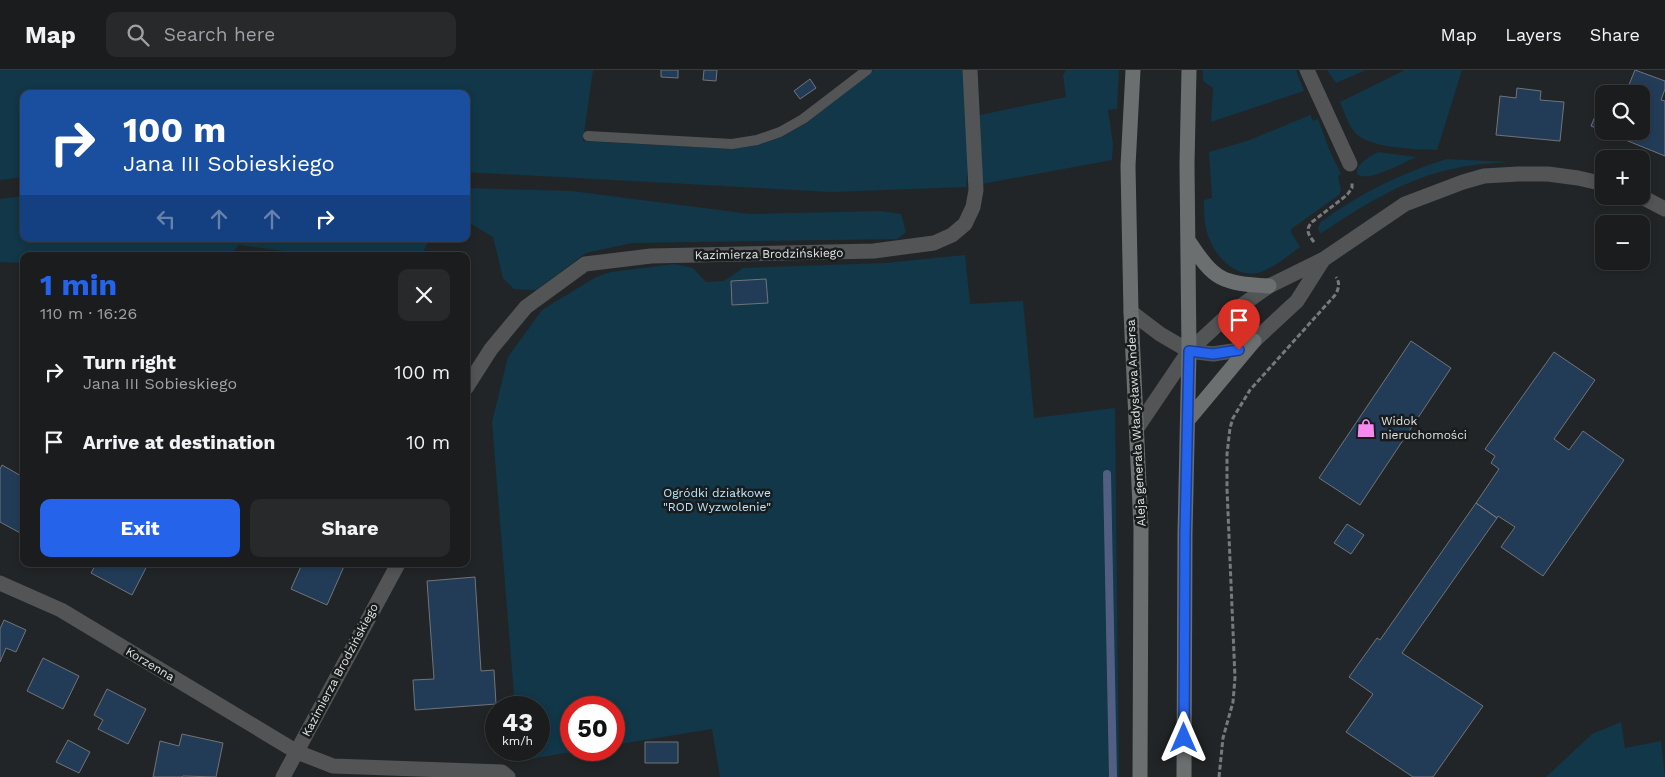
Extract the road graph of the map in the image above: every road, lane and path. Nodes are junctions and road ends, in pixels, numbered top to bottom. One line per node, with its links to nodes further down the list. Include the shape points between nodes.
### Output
1 (867, 70): 6 (lane, via 803,119 757,140 732,144)
2 (970, 70): 19 (street, Kazimierza Brodzińskiego, via 976,190 965,224 952,235 934,243 874,251 651,256 585,264 526,307 491,349)
3 (1133, 70): 16 (main road, Aleja generała Władysława Andersa, via 1128,166)
4 (1189, 70): 11 (main road)
5 (1307, 70): 7 (street)
6 (588, 136)
7 (1350, 164): 12 (path, via 1348,172 1352,188 1308,227 1307,233)
8 (1595, 182): 13 (street, via 1548,174 1484,176 1405,204)
9 (1650, 201): 10 (street)
10 (1665, 209)
11 (1188, 240): 15 (main road, via 1204,265 1218,277 1236,284); 18 (main road)
12 (1312, 240)
13 (1324, 259): 15 (street); 17 (street, via 1297,301)
14 (1336, 276): 29 (path, via 1339,281 1336,294 1250,390 1230,428 1226,454 1235,678)
15 (1269, 286): 18 (street, via 1228,315)
16 (1132, 312): 18 (street); 21 (main road, Aleja generała Władysława Andersa)
17 (1254, 342): 18 (street, via 1239,350 1213,354); 20 (main road)
18 (1189, 351): 20 (main road); 21 (street)
19 (470, 382)
20 (1188, 420): 28 (main road)
21 (1137, 428): 27 (main road, Aleja generała Władysława Andersa, via 1142,528)
22 (396, 567): 24 (street, Kazimierza Brodzińskiego)
23 (0, 583): 24 (street, Korzenna, via 61,610)
24 (297, 752): 25 (street, Kazimierza Brodzińskiego); 26 (street, Korzenna, via 333,766 502,772)
25 (283, 777)
26 (508, 777)
27 (1140, 777)
28 (1184, 777)
29 (1219, 777)

